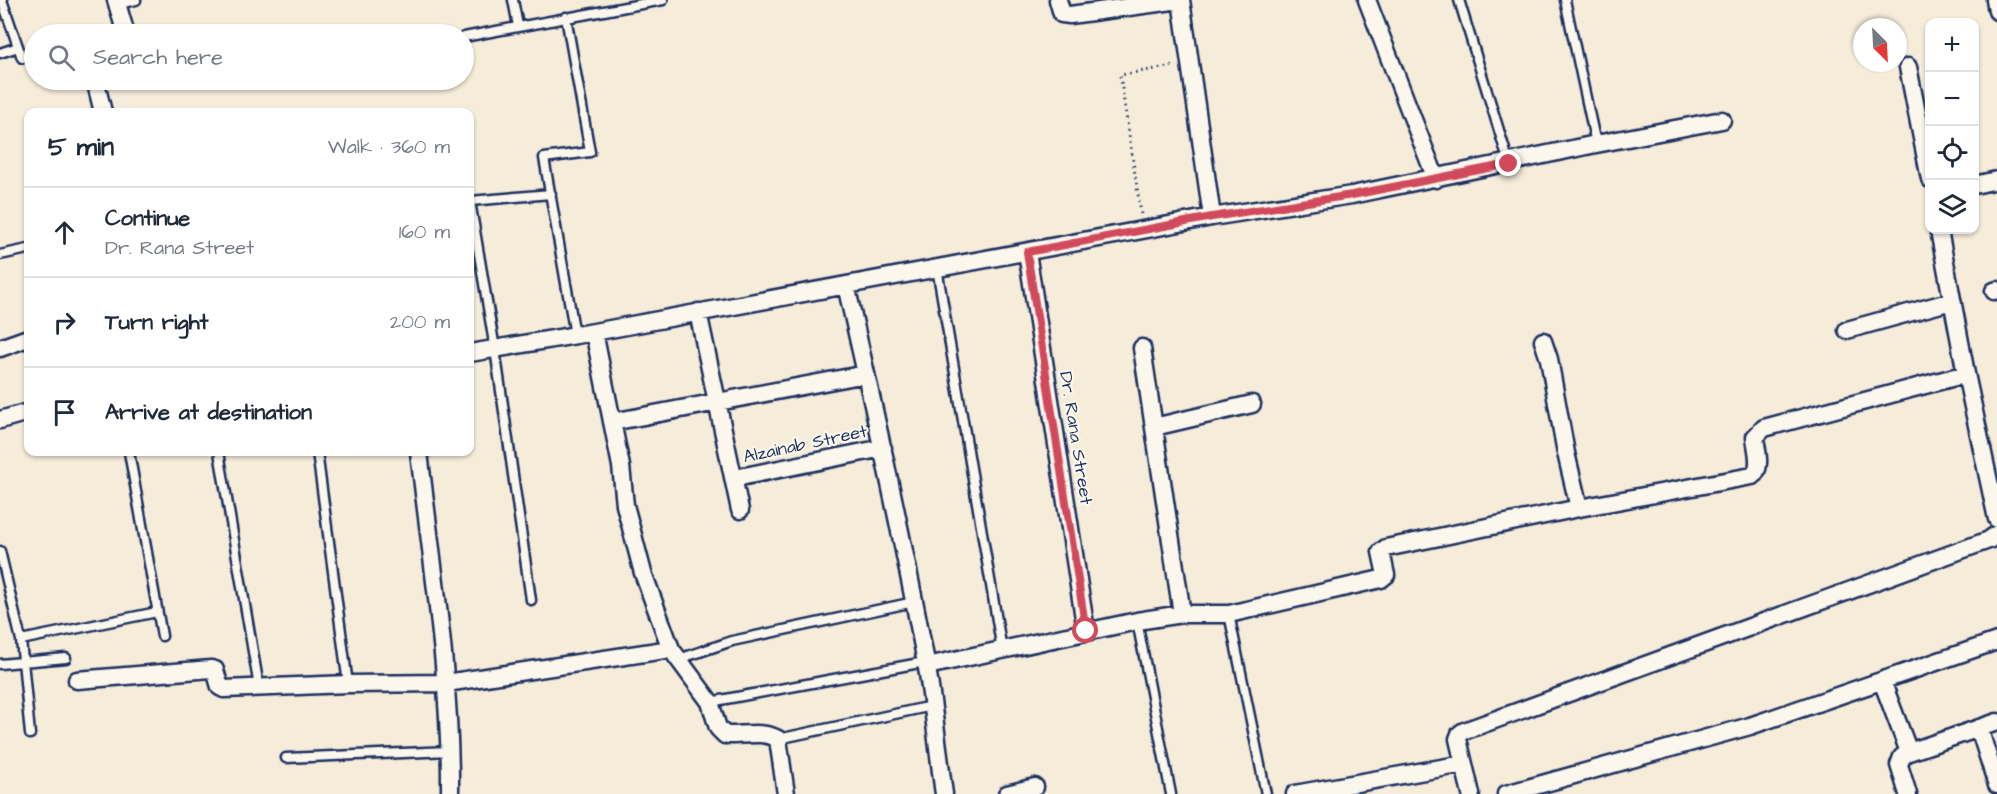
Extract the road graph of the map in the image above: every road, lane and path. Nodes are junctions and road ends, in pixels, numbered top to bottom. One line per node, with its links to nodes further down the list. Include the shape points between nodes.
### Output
1 (2, 0): 17 (lane)
2 (136, 0): 11 (lane)
3 (513, 0): 15 (lane)
4 (663, 0): 13 (lane)
5 (1058, 0): 6 (street, via 1062,14 1071,15)
6 (1181, 0): 20 (street)
7 (1366, 0): 28 (street)
8 (1460, 0): 27 (lane)
9 (1565, 0): 25 (lane)
10 (1995, 0): 12 (street)
11 (117, 2): 14 (street)
12 (1997, 11)
13 (566, 17): 15 (lane); 31 (lane, via 590,152 544,158)
14 (121, 24)
15 (518, 26): 16 (lane)
16 (474, 35)
17 (18, 47): 18 (lane); 19 (lane)
18 (0, 53)
19 (24, 58)
20 (1190, 63): 33 (street); 35 (path, via 1120,75)
21 (1908, 67): 26 (street)
22 (98, 90): 23 (street)
23 (102, 108)
24 (1722, 120): 25 (street)
25 (1596, 144): 27 (street)
26 (1925, 157)
27 (1509, 164): 28 (street)
28 (1436, 179): 33 (street)
29 (1997, 180): 30 (street)
30 (1979, 184)
31 (551, 194): 32 (lane); 46 (lane)
32 (474, 201)
33 (1212, 217): 35 (street)
34 (474, 225): 51 (lane)
35 (1144, 230): 38 (street)
36 (1940, 234): 42 (street)
37 (24, 250): 39 (lane)
38 (1027, 252): 40 (street); 78 (street, Dr. Rana Street)
39 (0, 255)
40 (937, 268): 41 (street); 82 (lane)
41 (846, 285): 43 (street); 53 (street)
42 (1952, 301): 44 (street); 54 (street)
43 (698, 312): 45 (street); 55 (street)
44 (1846, 330)
45 (594, 332): 46 (street); 59 (street)
46 (575, 335): 51 (street)
47 (24, 339): 49 (street)
48 (1543, 341): 67 (street)
49 (0, 348)
50 (1142, 348): 60 (street)
51 (495, 349): 52 (street); 72 (lane)
52 (474, 352)
53 (866, 374): 55 (street); 61 (street)
54 (1966, 374): 67 (street, via 1764,428 1755,437 1758,467 1752,476); 69 (street)
55 (718, 403): 59 (street); 66 (street)
56 (1252, 404): 60 (street)
57 (24, 413): 58 (street)
58 (0, 420)
59 (612, 422): 83 (street, via 625,505 644,573)
60 (1154, 427): 75 (street)
61 (883, 448): 66 (street, Alzainab Street); 73 (street)
62 (130, 456): 74 (lane)
63 (220, 456): 92 (lane)
64 (318, 456): 91 (lane)
65 (419, 456): 90 (street)
66 (735, 478): 68 (street)
67 (1580, 508): 76 (street, via 1386,548 1381,552 1386,575 1381,579)
68 (740, 510)
69 (1997, 519)
70 (1997, 534): 102 (street, via 1464,731 1458,739)
71 (0, 551): 80 (lane)
72 (531, 600)
73 (914, 602): 83 (lane); 87 (street)
74 (158, 612): 79 (lane); 80 (lane)
75 (1182, 614): 76 (street); 77 (street)
76 (1229, 614): 110 (lane)
77 (1137, 621): 78 (street); 109 (lane)
78 (1086, 631): 82 (street)
79 (162, 636)
80 (21, 640): 85 (lane)
81 (1997, 641): 89 (street)
82 (1002, 651): 87 (street)
83 (675, 654): 90 (street); 93 (street)
84 (66, 658): 85 (lane)
85 (23, 662): 86 (lane); 97 (lane)
86 (0, 664)
87 (926, 664): 93 (lane); 94 (street)
88 (77, 680): 92 (street, via 211,669 215,670 220,687)
89 (1882, 681): 100 (street); 113 (street, via 1750,726)
90 (446, 683): 91 (street); 99 (street)
91 (348, 684): 92 (street)
92 (259, 687)
93 (710, 702): 98 (street, via 718,728 725,735)
94 (932, 706): 98 (lane); 107 (street)
95 (1997, 722): 96 (street)
96 (1979, 728): 100 (street); 103 (street)
97 (30, 734)
98 (778, 739): 106 (street)
99 (451, 751): 101 (lane); 105 (street)
100 (1909, 752): 114 (street, via 1899,765)
101 (286, 758)
102 (1464, 764): 111 (street); 112 (street)
103 (1997, 785)
104 (1035, 787): 108 (street)
105 (450, 794)
106 (786, 794)
107 (944, 794)
108 (1007, 794)
109 (1171, 794)
110 (1266, 794)
111 (1295, 794)
112 (1471, 794)
113 (1506, 794)
114 (1908, 794)

